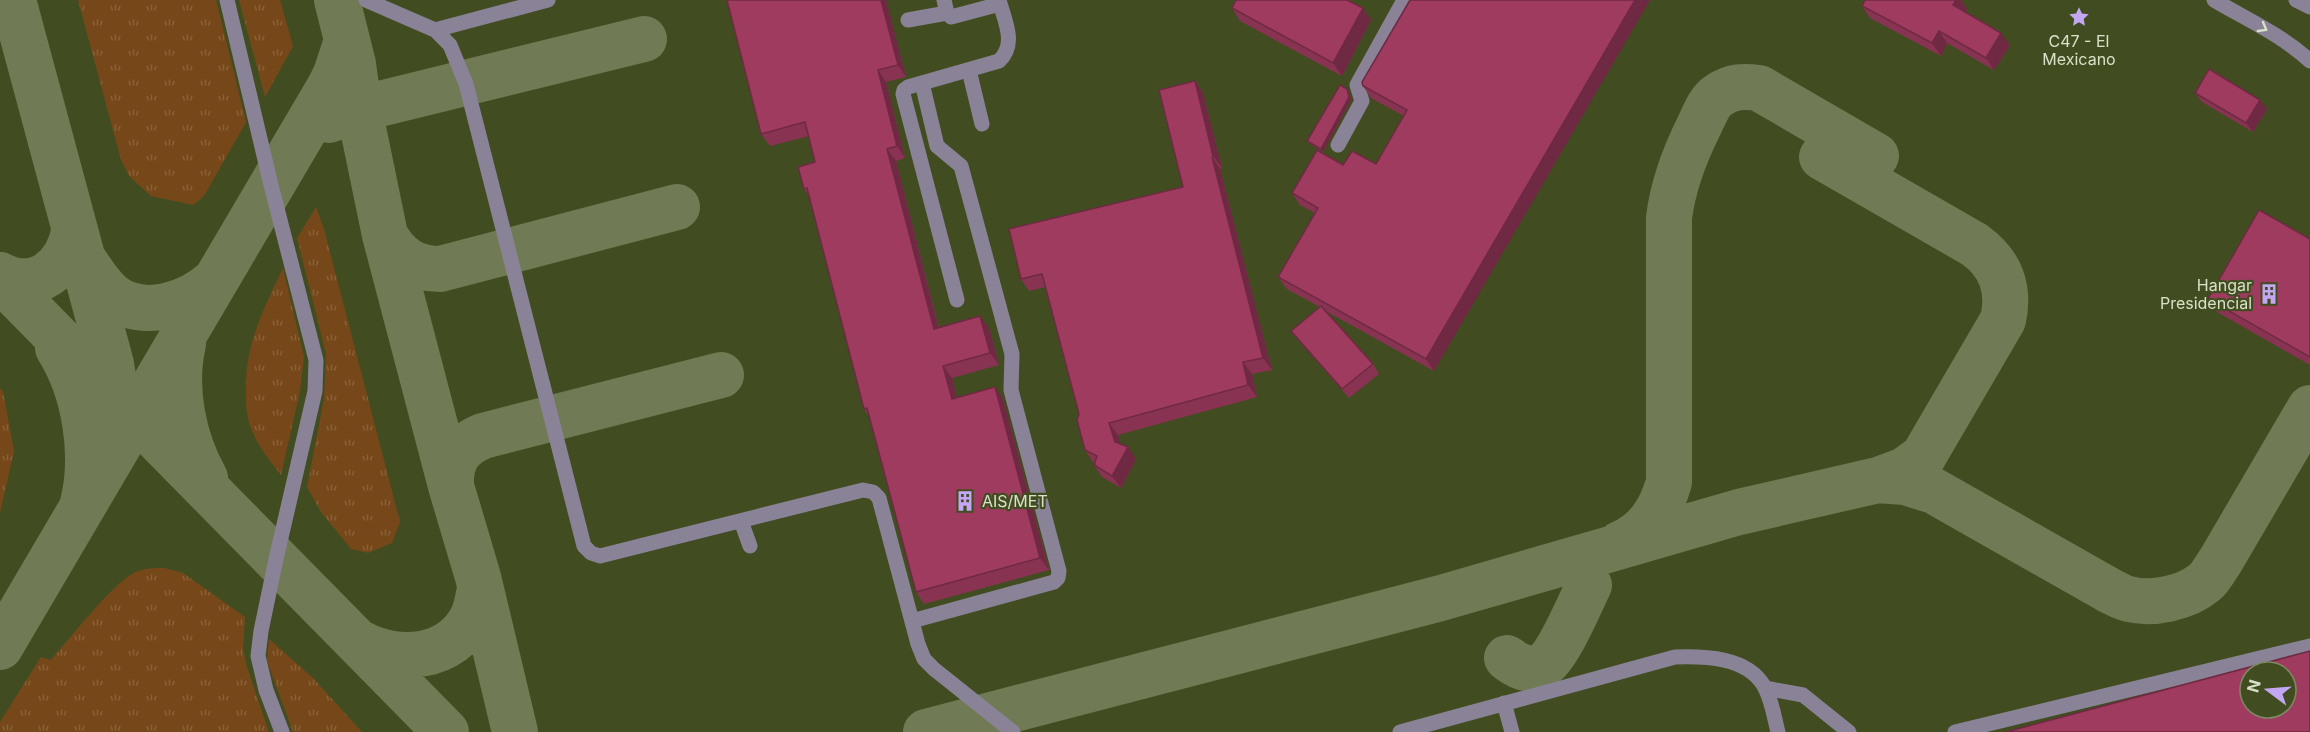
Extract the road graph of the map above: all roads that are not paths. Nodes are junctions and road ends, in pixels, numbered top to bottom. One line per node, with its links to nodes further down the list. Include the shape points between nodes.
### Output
1 (227, 0): 24 (lane, via 316,360 315,391 258,656)
2 (366, 0): 11 (lane)
3 (548, 0): 11 (lane)
4 (1404, 0): 16 (lane, via 1357,85 1362,101)
5 (2214, 0): 12 (lane, one-way to 12, via 2276,35)
6 (2296, 0): 9 (lane)
7 (1000, 2): 8 (lane, via 957,17 951,17); 13 (lane, via 1010,44 1006,54 999,61)
8 (946, 6): 10 (lane)
9 (2310, 7)
10 (908, 20)
11 (435, 30): 18 (lane, via 450,45 466,84 584,546 600,556)
12 (2310, 61)
13 (969, 70): 14 (lane); 15 (lane)
14 (922, 83): 17 (lane, via 908,87 903,94); 20 (lane, via 937,146 961,166 1012,354 1011,390 1059,571 1054,582)
15 (981, 124)
16 (1338, 145)
17 (957, 300)
18 (741, 521): 19 (lane); 20 (lane, via 863,490 873,492 879,498)
19 (750, 546)
20 (912, 621): 25 (lane, via 924,659 933,669)
21 (2310, 646): 30 (lane)
22 (1765, 688): 23 (lane, via 1754,672 1741,665 1703,656 1675,657); 28 (lane); 29 (lane, via 1803,695)
23 (1504, 704): 26 (lane); 27 (lane)
24 (282, 732)
25 (1013, 732)
26 (1400, 732)
27 (1512, 732)
28 (1778, 732)
29 (1848, 732)
30 (1955, 732)

